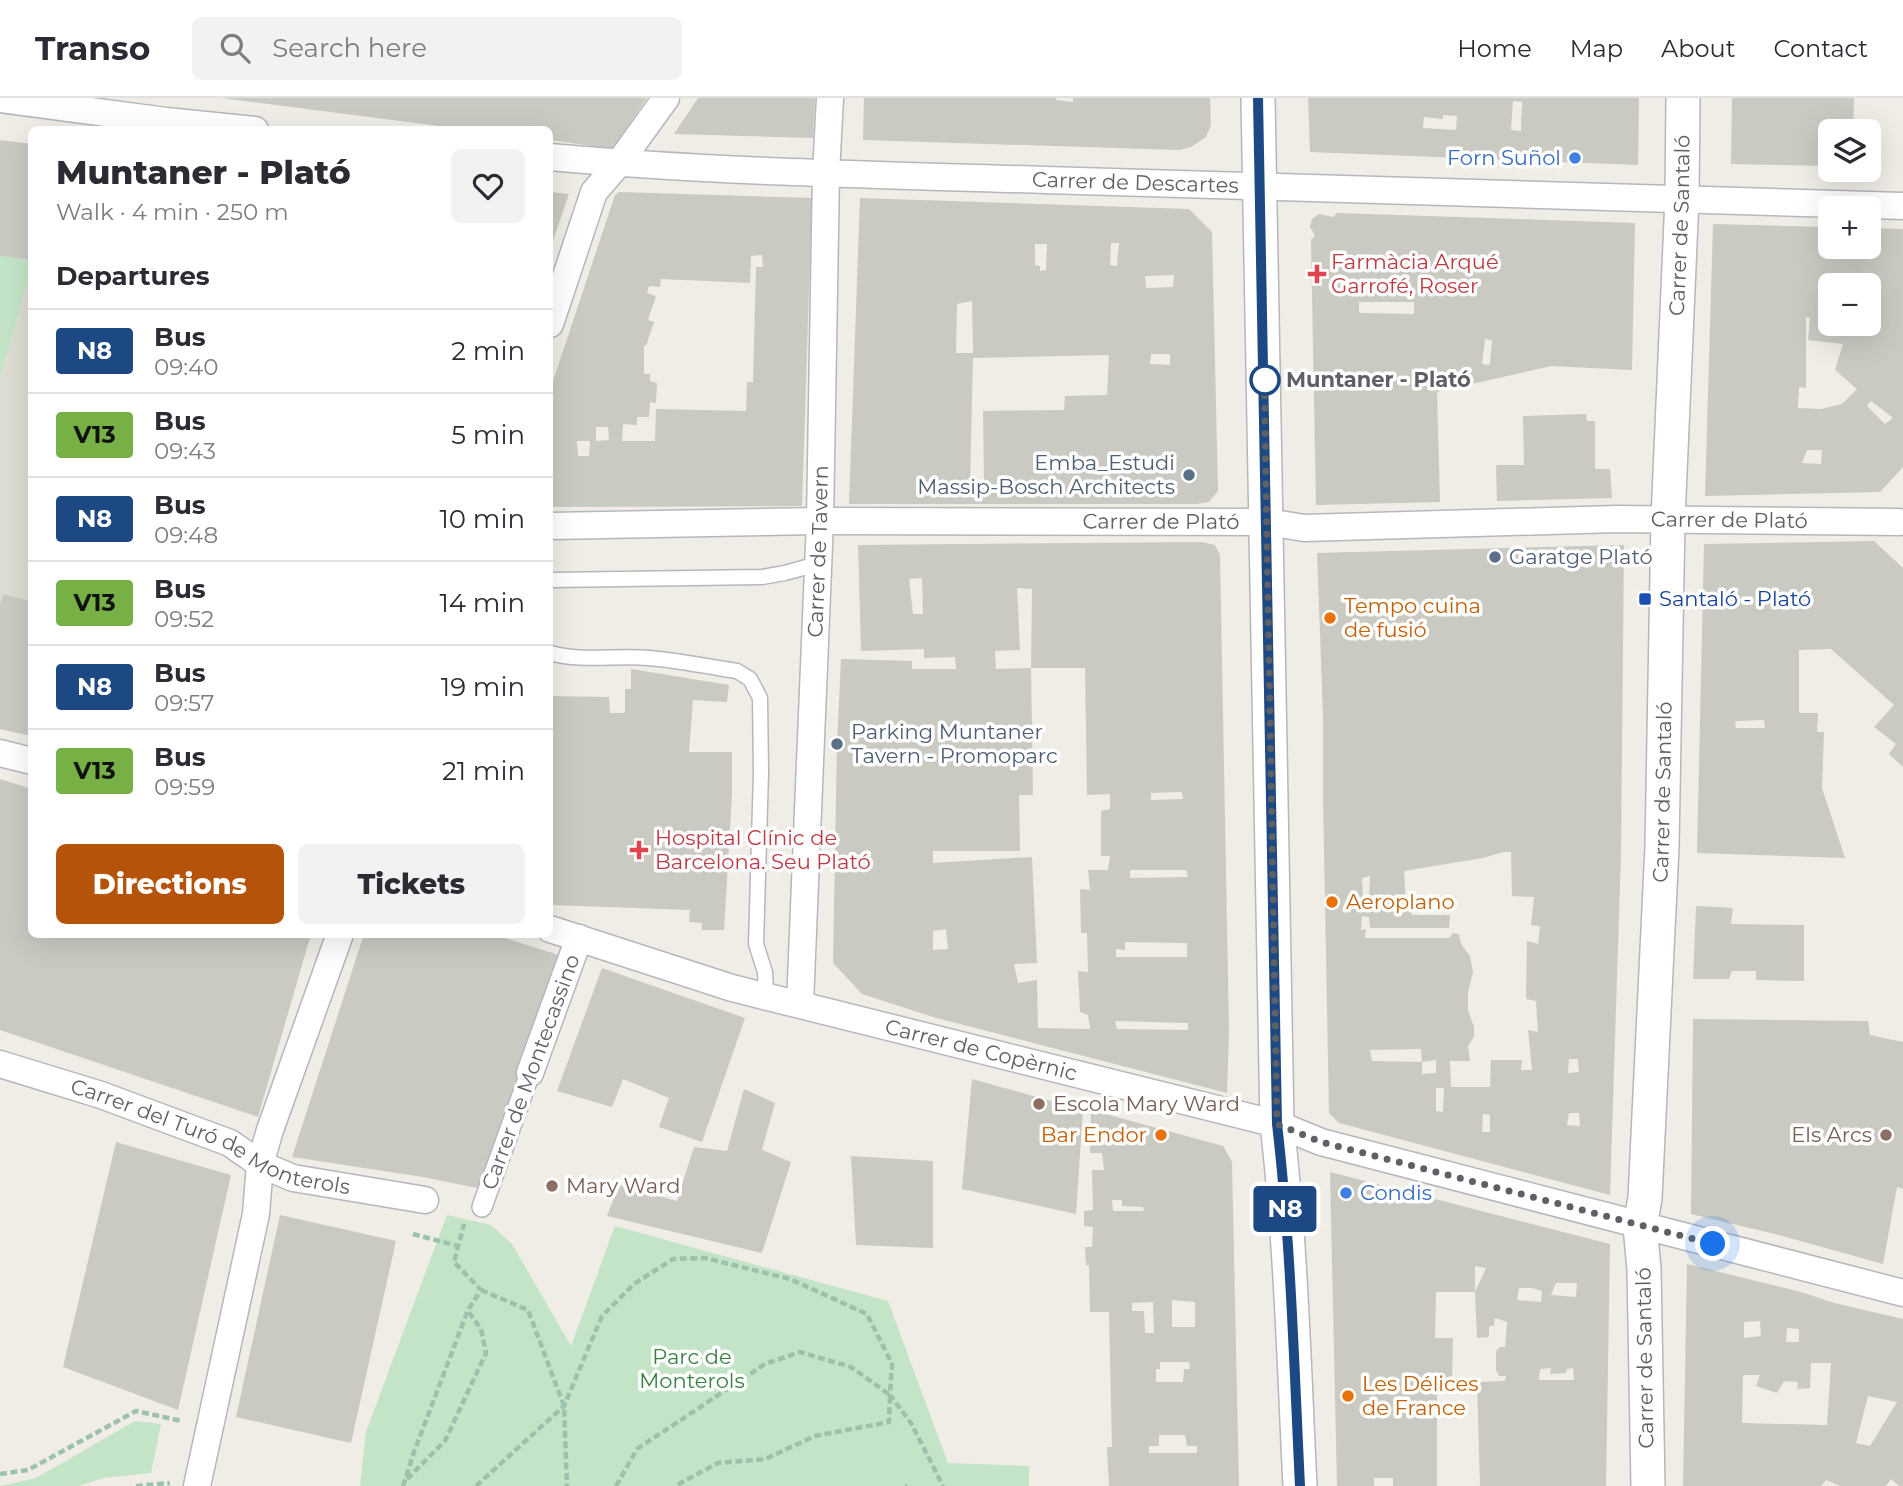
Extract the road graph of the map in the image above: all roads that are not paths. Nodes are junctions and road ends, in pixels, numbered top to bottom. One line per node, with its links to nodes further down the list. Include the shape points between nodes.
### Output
1 (666, 98): 8 (street)
2 (830, 98): 9 (street, Carrer de Tavern)
3 (1258, 98): 10 (street)
4 (1683, 98): 11 (street, Carrer de Santaló)
5 (0, 99): 6 (street)
6 (215, 126)
7 (553, 157): 8 (street, Carrer de Descartes)
8 (620, 163): 9 (street, Carrer de Descartes); 13 (street, via 594,192)
9 (826, 173): 10 (street, Carrer de Descartes); 15 (street, Carrer de Tavern)
10 (1261, 188): 11 (street, Carrer de Descartes); 16 (street)
11 (1682, 198): 12 (street, Carrer de Descartes); 14 (street, Carrer de Santaló)
12 (1903, 206)
13 (553, 315)
14 (1668, 519): 16 (street, Carrer de Plató, via 1304,527); 17 (street, Carrer de Plató); 35 (street, Carrer de Santaló, via 1662,848)
15 (820, 521): 16 (street, Carrer de Plató); 18 (street, Carrer de Plató); 19 (street, Carrer de Tavern)
16 (1268, 522): 31 (street)
17 (1902, 522)
18 (553, 526)
19 (817, 564): 20 (lane, via 762,577); 28 (street, Carrer de Tavern)
20 (553, 580)
21 (553, 654): 27 (lane, via 646,657 737,671 758,690 761,759 756,944)
22 (0, 753): 23 (street)
23 (28, 760)
24 (553, 930): 26 (street, Carrer de Copèrnic)
25 (339, 938): 32 (street)
26 (579, 938): 27 (street, Carrer de Copèrnic); 30 (street, Carrer de Montecassino)
27 (766, 995): 28 (street, Carrer de Copèrnic)
28 (800, 1004): 31 (street, Carrer de Copèrnic)
29 (0, 1063): 32 (street, Carrer del Turó de Monterols, via 230,1143)
30 (530, 1073): 34 (street, Carrer de Montecassino)
31 (1277, 1124): 35 (street, Carrer de Copèrnic, via 1321,1142); 38 (street)
32 (260, 1164): 33 (street, Carrer del Turó de Monterols, via 293,1178); 37 (street, via 256,1214)
33 (425, 1200)
34 (475, 1210)
35 (1640, 1226): 36 (street, Carrer de Copèrnic); 39 (street, Carrer de Santaló)
36 (1903, 1293)
37 (185, 1484)
38 (1300, 1486)
39 (1648, 1486)

